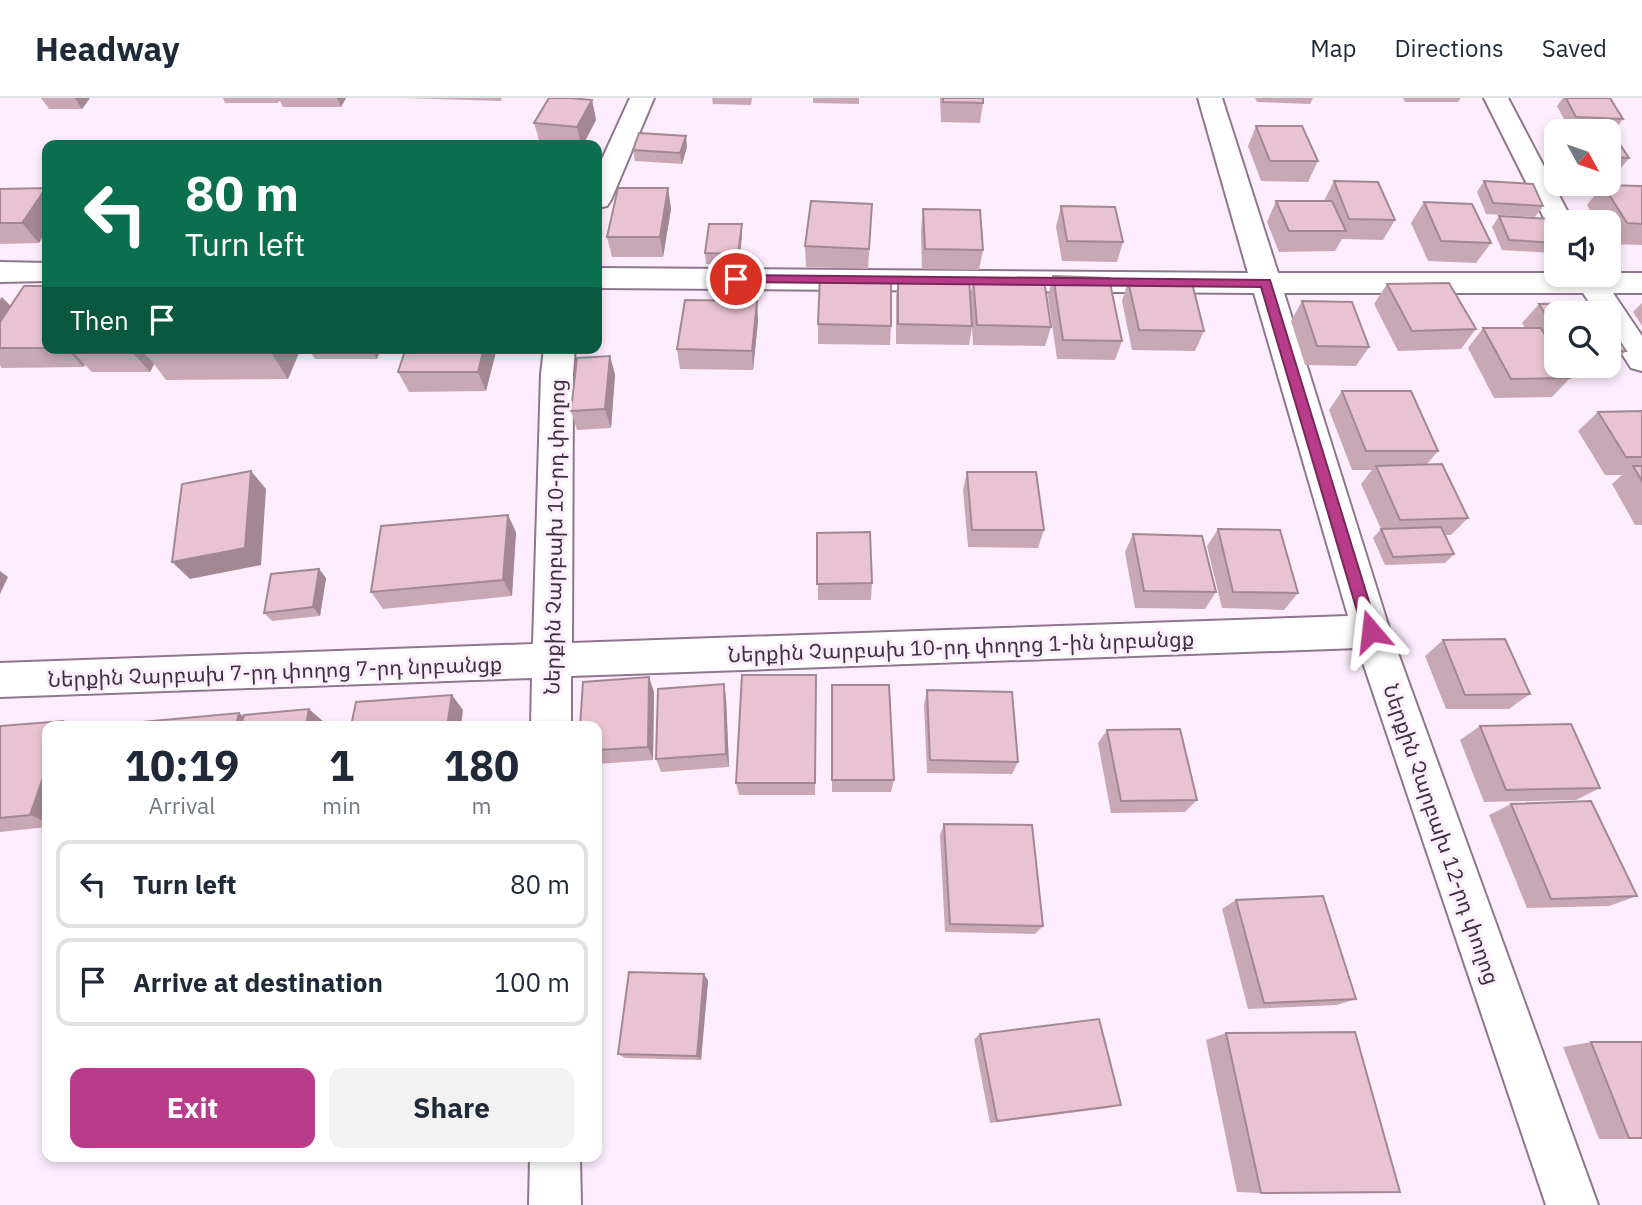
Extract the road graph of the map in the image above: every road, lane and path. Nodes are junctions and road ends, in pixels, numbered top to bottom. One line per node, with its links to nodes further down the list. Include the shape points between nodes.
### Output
1 (642, 98): 4 (street)
2 (1210, 98): 11 (street, Ներքին Չարբախ 12-րդ փողոց)
3 (1496, 98): 5 (street)
4 (602, 189)
5 (1553, 210)
6 (0, 272): 7 (street)
7 (42, 272)
8 (602, 278): 11 (street)
9 (1544, 280): 11 (street)
10 (1621, 281): 12 (street)
11 (1266, 283): 16 (street, Ներքին Չարբախ 12-րդ փողոց)
12 (1642, 283)
13 (1593, 287): 15 (street)
14 (560, 354): 17 (street, Ներքին Չարբախ 10-րդ փողոց)
15 (1642, 360)
16 (1371, 631): 17 (street, Ներքին Չարբախ 10-րդ փողոց 1-ին նրբանցք); 22 (street, Ներքին Չարբախ 12-րդ փողոց)
17 (551, 662): 18 (street, Ներքին Չարբախ 7-րդ փողոց 7-րդ նրբանցք); 19 (street, Ներքին Չարբախ 10-րդ փողոց)
18 (0, 680)
19 (551, 721)
20 (555, 1162): 21 (street)
21 (555, 1205)
22 (1572, 1205)

